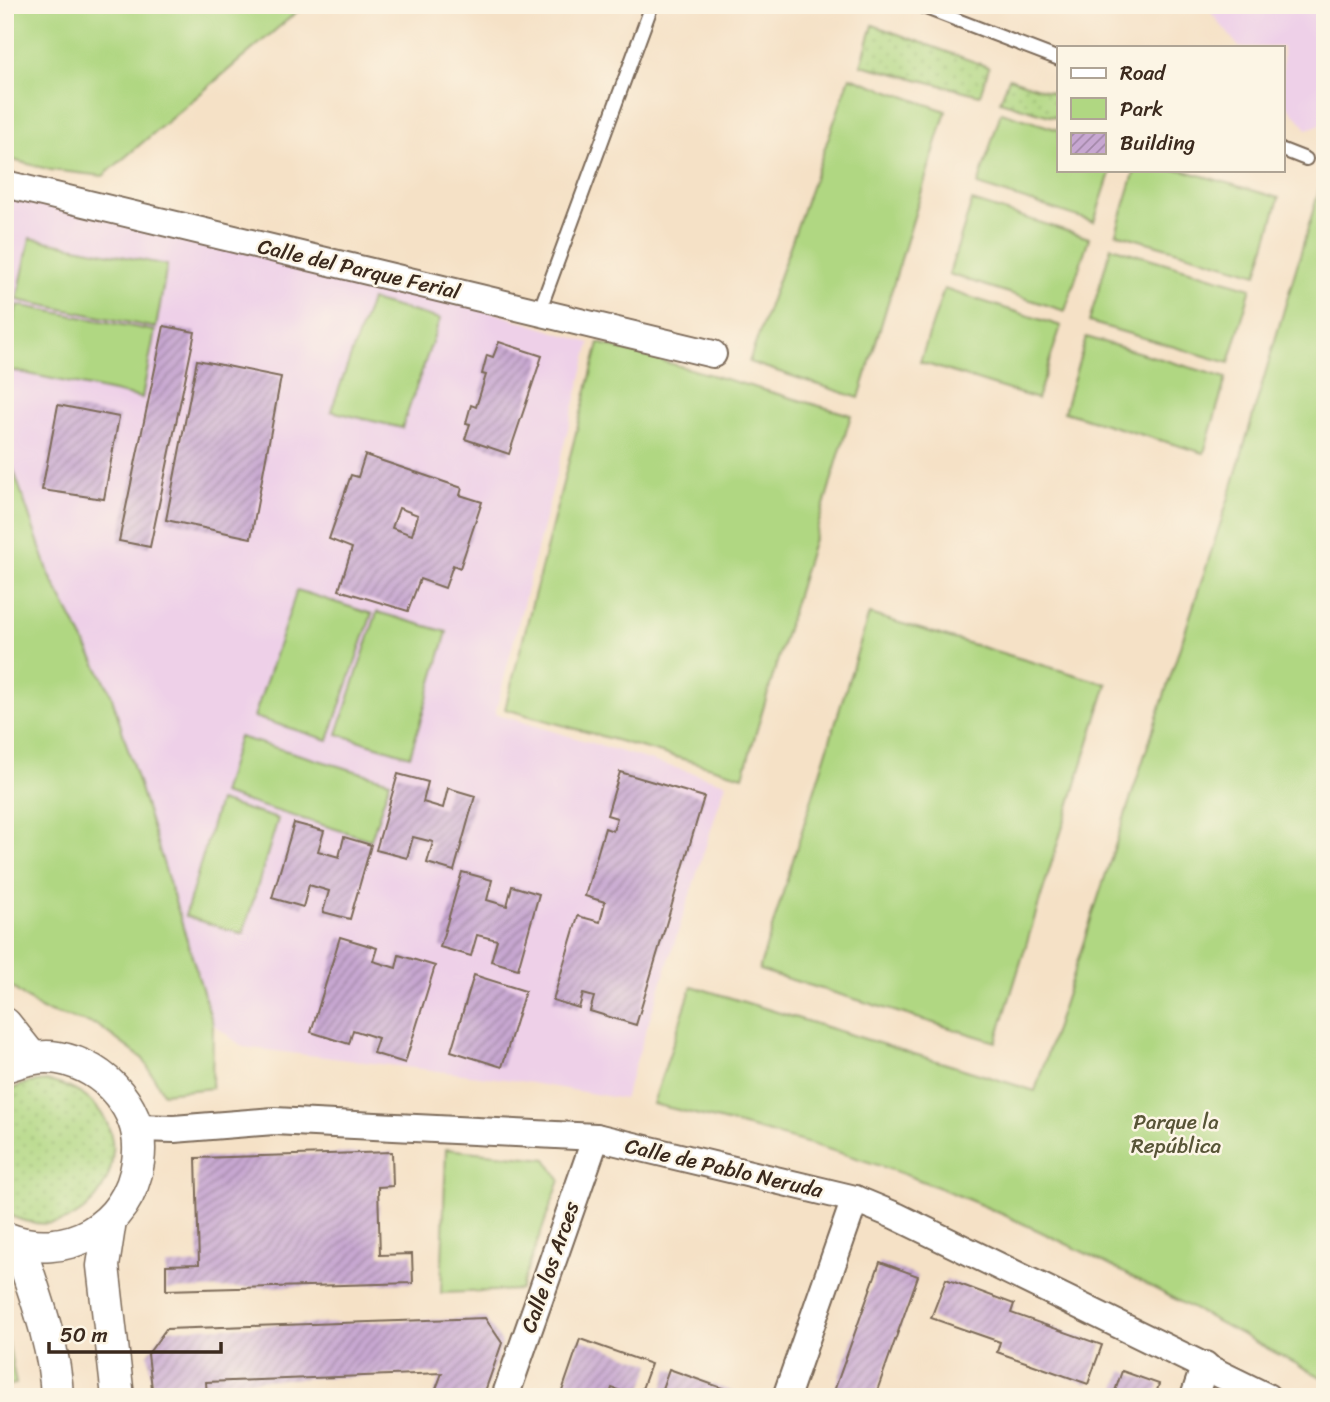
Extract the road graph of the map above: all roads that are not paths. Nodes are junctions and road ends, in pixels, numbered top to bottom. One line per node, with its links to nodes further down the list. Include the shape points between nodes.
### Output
1 (652, 5): 7 (lane)
2 (918, 5): 3 (lane)
3 (1057, 58)
4 (1284, 150): 5 (lane)
5 (1306, 159)
6 (5, 184): 7 (street, Calle del Parque Ferial)
7 (539, 312): 8 (street, Calle del Parque Ferial)
8 (713, 354)
9 (5, 1024): 10 (street)
10 (18, 1062): 11 (street, via 57,1058 85,1066 108,1082 126,1103)
11 (136, 1128): 12 (street, Calle de Pablo Neruda, via 274,1121); 14 (street, via 139,1161 130,1193)
12 (596, 1137): 13 (street, Calle de Pablo Neruda); 19 (street, Calle los Arces)
13 (855, 1199): 16 (street, Calle de Pablo Neruda); 20 (street)
14 (110, 1220): 15 (street, via 91,1235 67,1244 42,1247); 18 (street, via 103,1266)
15 (11, 1241): 17 (street, via 37,1302)
16 (1205, 1365): 21 (street); 22 (street, Calle de Pablo Neruda)
17 (57, 1397)
18 (118, 1397)
19 (505, 1397)
20 (786, 1397)
21 (1194, 1397)
22 (1267, 1397)

